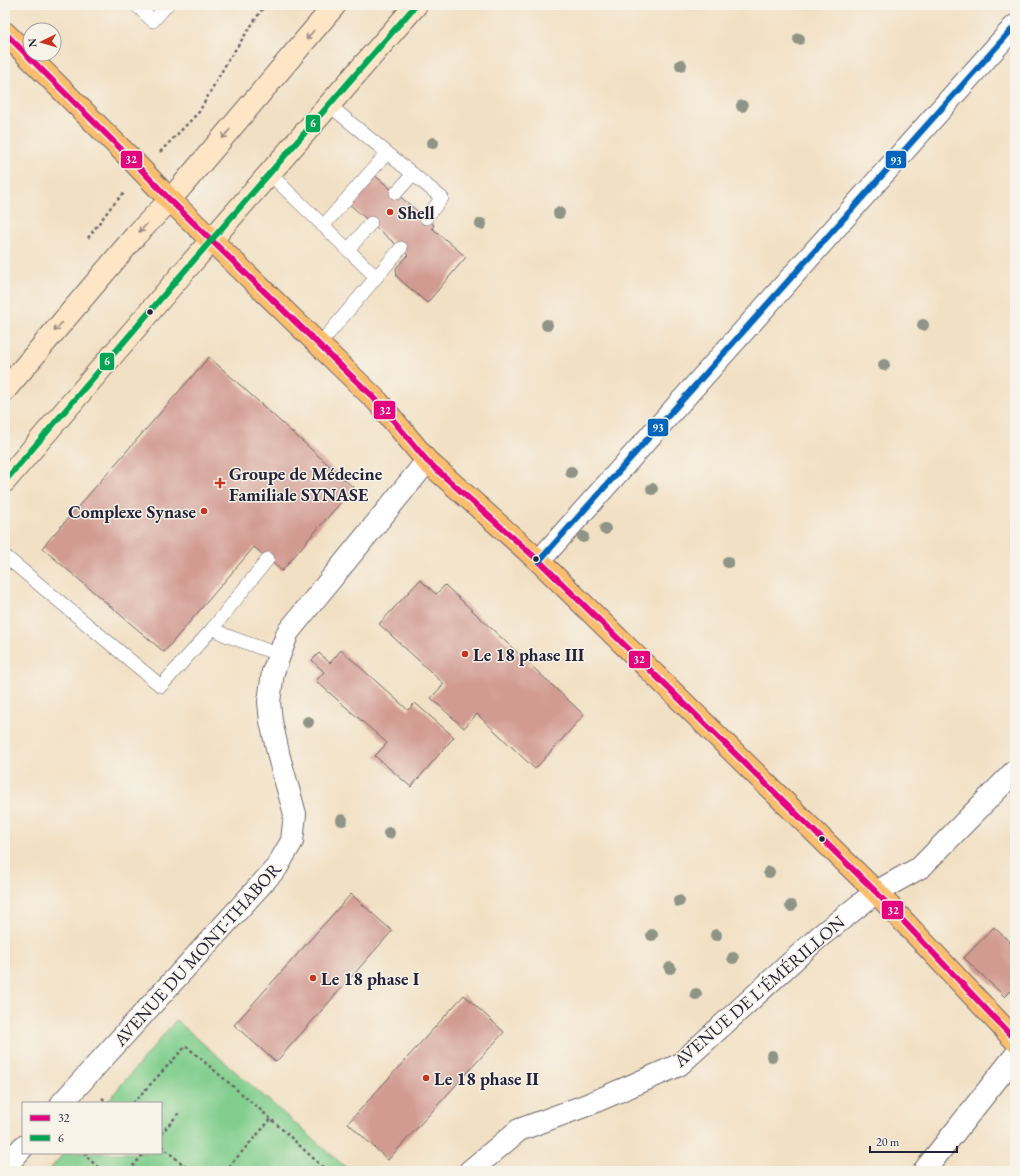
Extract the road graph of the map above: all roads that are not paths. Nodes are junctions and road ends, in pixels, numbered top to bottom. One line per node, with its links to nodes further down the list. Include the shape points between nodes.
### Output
1 (136, 5): 2 (lane, via 154,21)
2 (167, 5)
3 (335, 5): 12 (main road, one-way to 12)
4 (416, 5): 7 (main road)
5 (1015, 26): 26 (street)
6 (5, 33): 12 (main road)
7 (329, 105): 8 (lane); 9 (main road)
8 (387, 153): 10 (lane); 15 (lane)
9 (269, 174): 15 (lane); 16 (main road)
10 (412, 174): 11 (lane); 13 (lane, via 442,198)
11 (396, 193)
12 (170, 200): 16 (main road); 21 (main road, one-way to 21, via 136,235)
13 (426, 218)
14 (371, 223): 18 (lane)
15 (323, 226): 18 (lane)
16 (211, 240): 20 (main road); 23 (main road)
17 (401, 248): 19 (lane)
18 (348, 250): 19 (lane)
19 (376, 277): 20 (lane)
20 (319, 345): 22 (main road, via 378,402)
21 (5, 390)
22 (428, 461): 26 (main road); 28 (street, AVENUE DU MONT-THABOR, via 288,632)
23 (5, 481)
24 (5, 556): 27 (lane, via 161,686)
25 (268, 559): 27 (lane)
26 (539, 561): 30 (main road)
27 (213, 628): 28 (lane, via 225,635)
28 (280, 654): 33 (street, AVENUE DU MONT-THABOR, via 273,672 269,702 279,758 295,814 292,841 277,868)
29 (1015, 770): 30 (street, AVENUE DE L'ÉMÉRILLON, via 921,867)
30 (876, 892): 31 (main road); 36 (street, AVENUE DE L'ÉMÉRILLON, via 819,937 679,1065 587,1105 519,1130)
31 (1015, 1040)
32 (1015, 1056): 37 (street)
33 (63, 1102)
34 (22, 1148): 35 (street)
35 (5, 1167)
36 (470, 1171)
37 (924, 1171)

